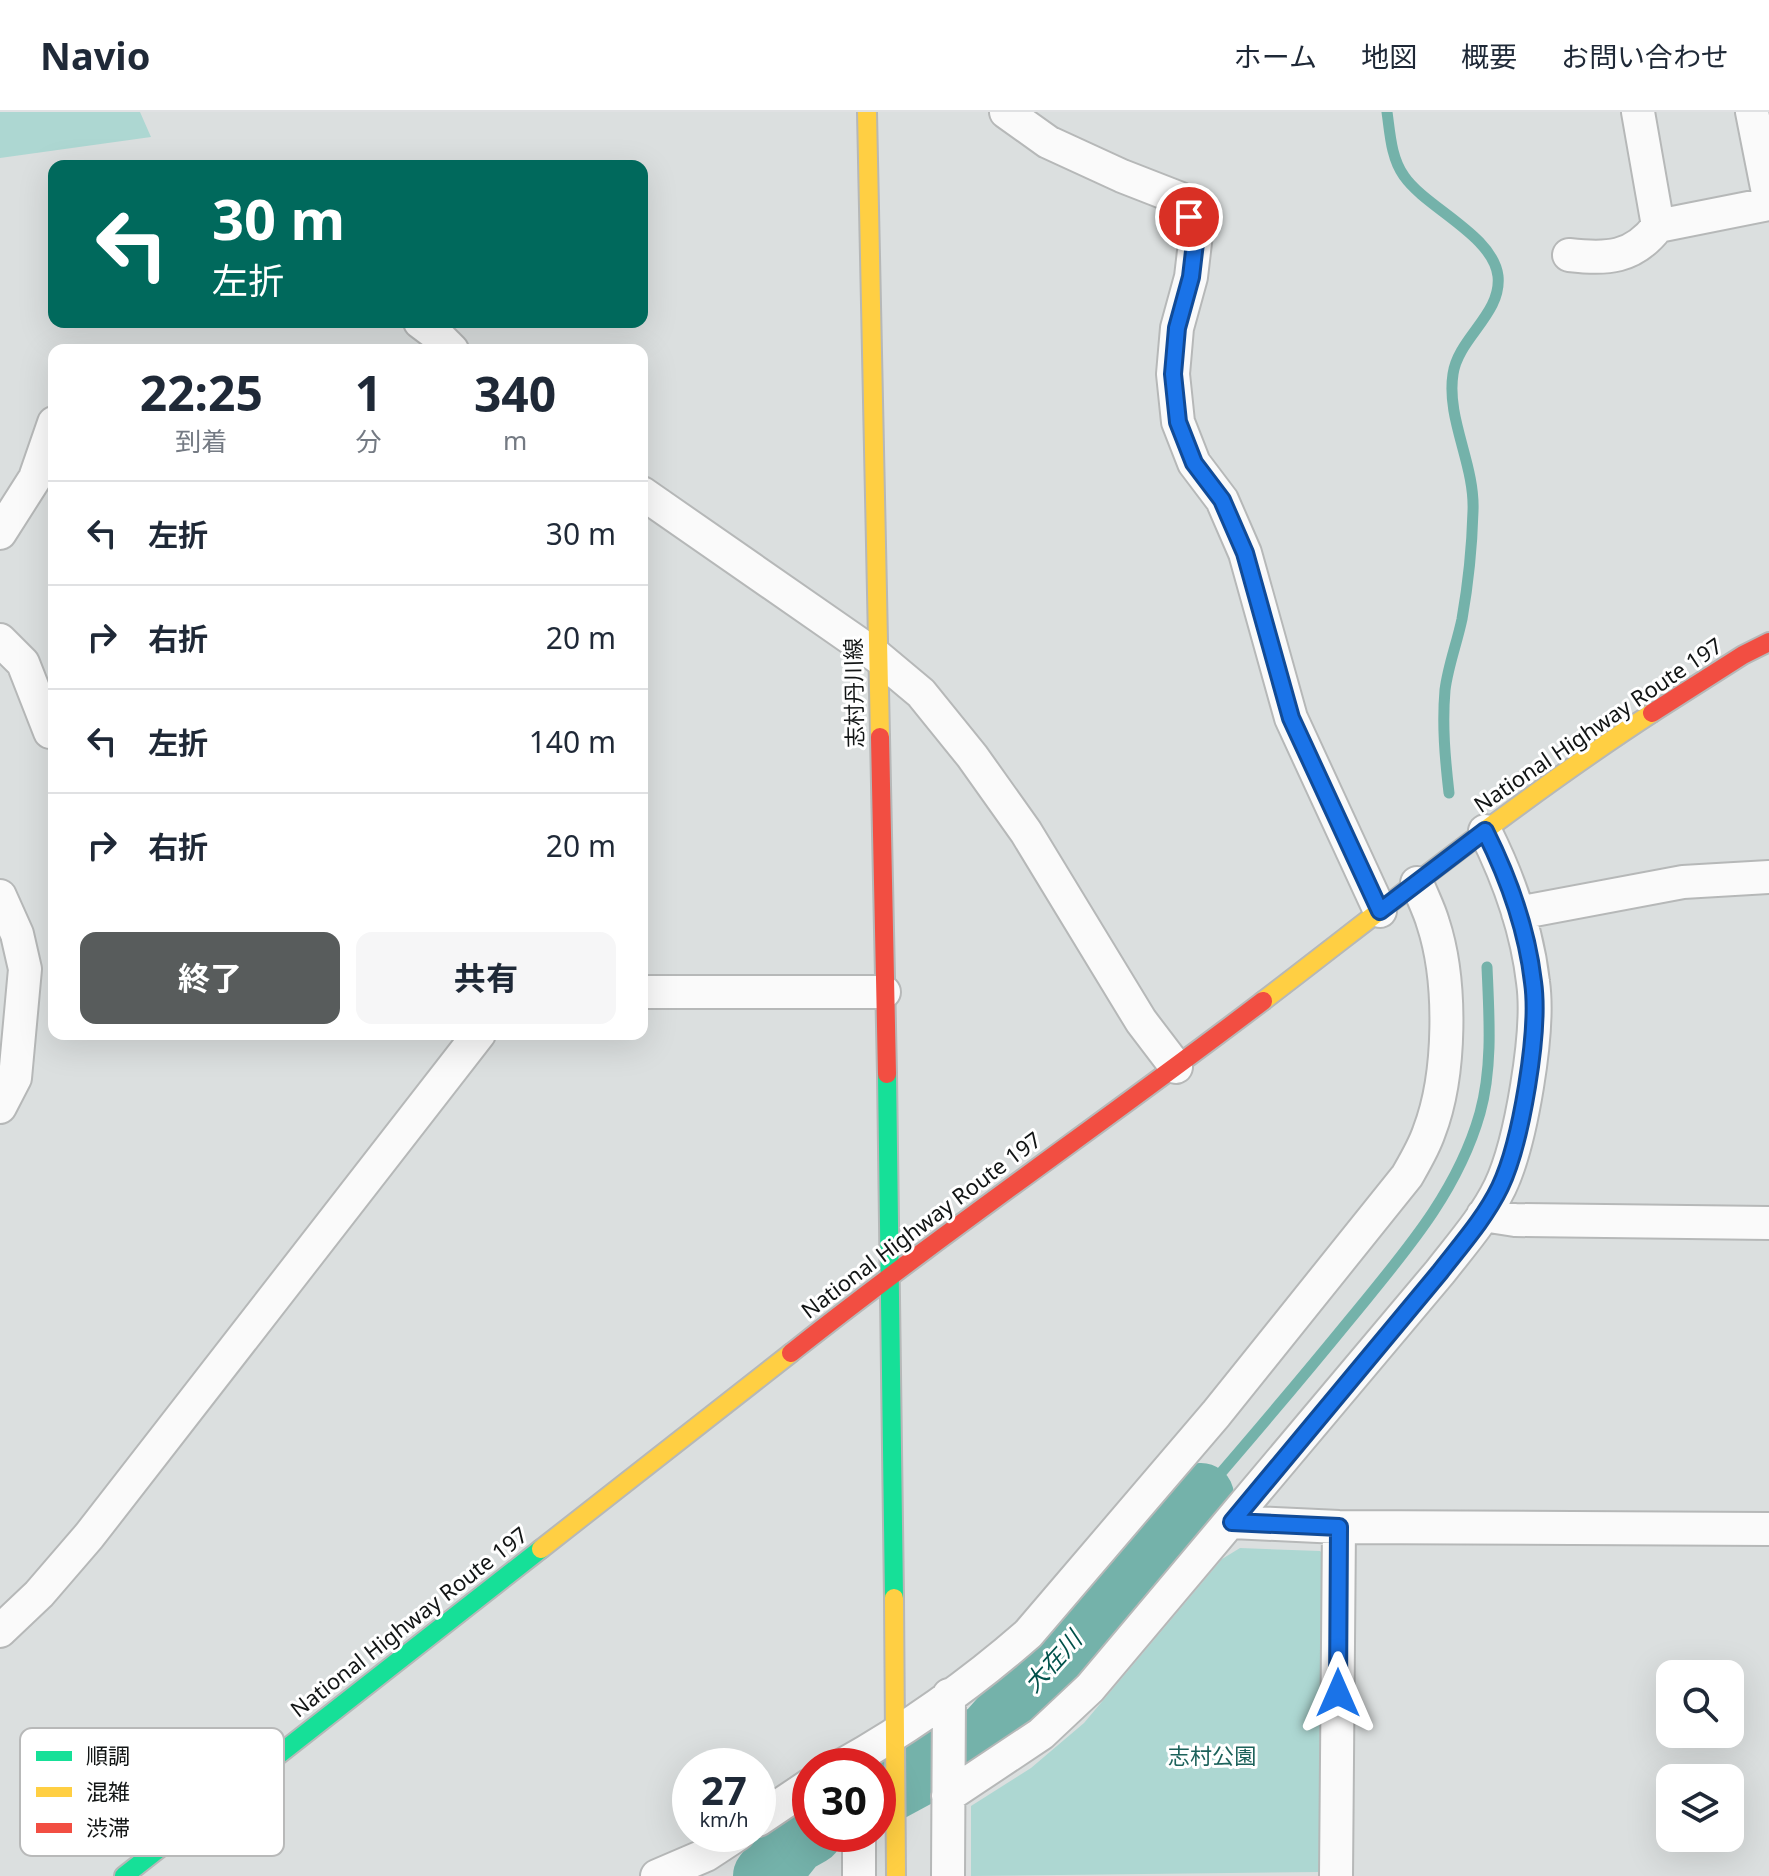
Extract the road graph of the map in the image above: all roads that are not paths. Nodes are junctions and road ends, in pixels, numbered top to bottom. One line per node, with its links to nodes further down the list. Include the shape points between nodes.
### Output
1 (867, 112): 15 (main road, 志村丹川線)
2 (1006, 112): 21 (street, via 1048,142 1181,199 1196,234 1177,328 1173,374 1178,422 1194,463 1222,500 1245,553 1291,718)
3 (1638, 112): 6 (street)
4 (1752, 112): 5 (street)
5 (1769, 201): 6 (street)
6 (1658, 226): 7 (street, via 1647,241 1615,256)
7 (1569, 255)
8 (428, 328): 9 (street)
9 (446, 344)
10 (48, 440): 12 (street, via 35,478)
11 (648, 497): 15 (street)
12 (0, 533)
13 (0, 640): 16 (street, via 23,663)
14 (1769, 642): 17 (main road, National Highway Route 197, via 1608,742)
15 (878, 657): 25 (main road, 志村丹川線); 27 (street, via 921,693 972,756 1026,832 1141,1021)
16 (48, 727)
17 (1485, 831): 19 (main road, National Highway Route 197); 22 (street)
18 (1769, 877): 22 (street, via 1683,882)
19 (1417, 883): 21 (main road, National Highway Route 197); 36 (street, via 1436,936 1446,1031 1443,1083 1429,1132 1407,1176 1216,1414 1028,1634)
20 (0, 896): 23 (street)
21 (1380, 911): 27 (main road, National Highway Route 197)
22 (1518, 913): 29 (street, via 1534,983 1527,1086 1501,1186)
23 (8, 945): 28 (street, via 25,969 15,1078)
24 (648, 992): 25 (street)
25 (884, 992): 31 (main road, 志村丹川線)
26 (474, 1040): 35 (street, via 89,1536)
27 (1176, 1067): 31 (main road, National Highway Route 197)
28 (0, 1107)
29 (1483, 1215): 30 (street, via 1515,1220); 32 (street)
30 (1769, 1223)
31 (891, 1274): 37 (main road, 志村丹川線); 39 (main road, National Highway Route 197)
32 (1232, 1522): 33 (street); 40 (street, via 1090,1688 1041,1734)
33 (1339, 1527): 34 (street); 49 (street)
34 (1769, 1529)
35 (0, 1631)
36 (949, 1710): 37 (street); 40 (street)
37 (894, 1745): 38 (street); 47 (main road, 志村丹川線)
38 (887, 1748)
39 (284, 1750)
40 (948, 1789): 48 (street)
41 (859, 1852): 46 (street)
42 (149, 1856): 44 (main road, National Highway Route 197)
43 (706, 1866): 45 (street)
44 (124, 1876)
45 (657, 1876)
46 (859, 1876)
47 (896, 1876)
48 (948, 1876)
49 (1336, 1876)

